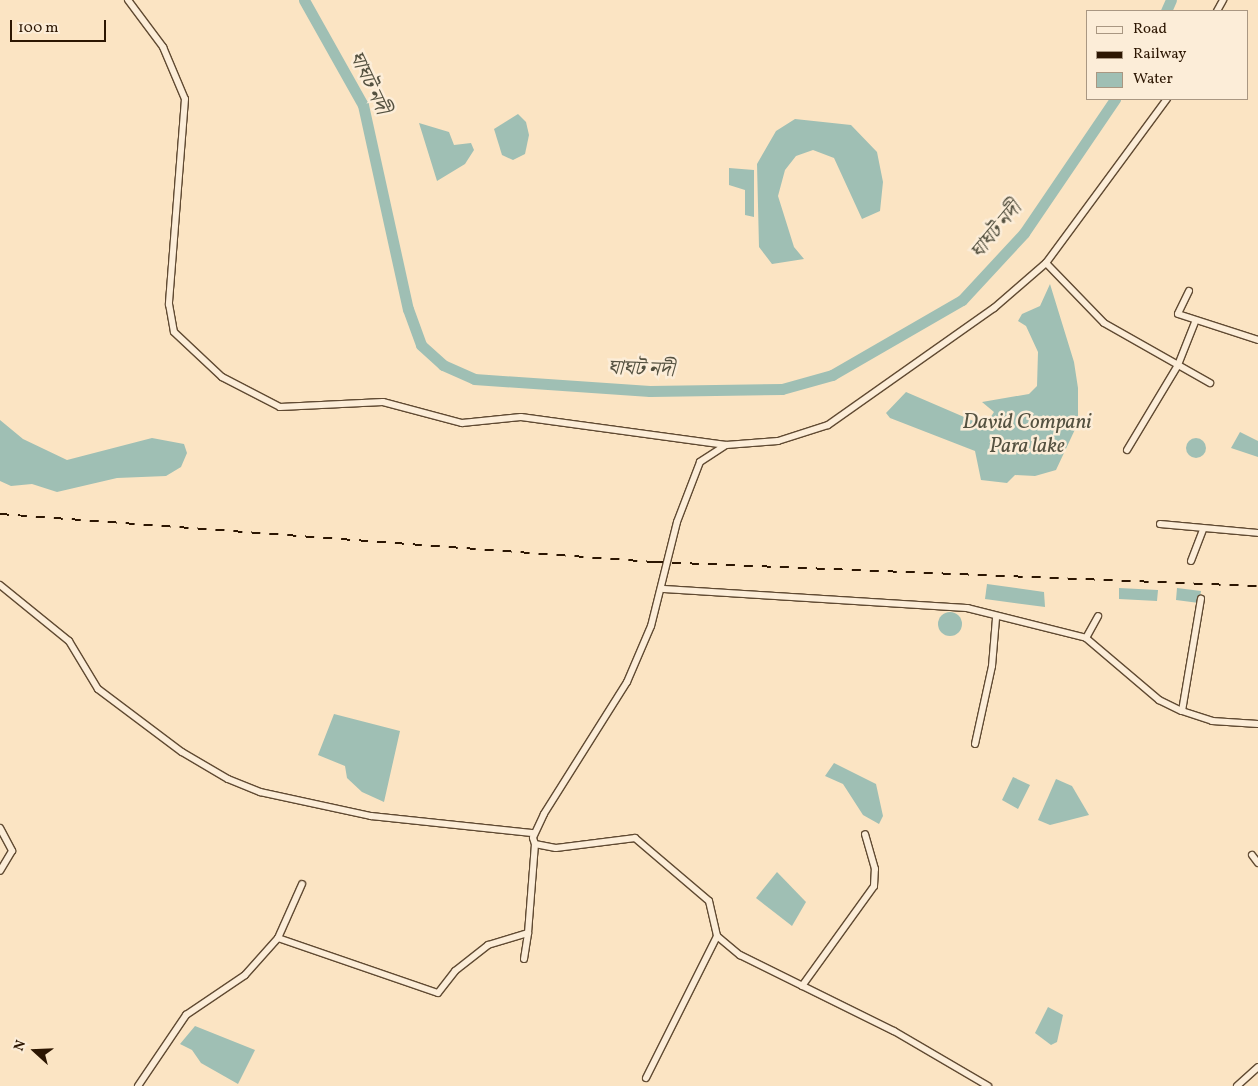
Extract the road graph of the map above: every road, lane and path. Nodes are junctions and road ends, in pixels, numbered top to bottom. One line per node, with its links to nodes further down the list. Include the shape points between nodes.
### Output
1 (128, 0): 9 (street, via 163,47 186,99 168,304 174,332 222,377 280,407 383,402 462,422 521,417)
2 (1165, 100): 3 (street)
3 (1046, 263): 7 (street, via 1104,324); 9 (street, via 994,308 828,425 778,441)
4 (1189, 290): 5 (street, via 1178,314)
5 (1195, 322): 6 (street); 7 (street)
6 (1258, 340)
7 (1178, 365): 8 (street); 10 (street)
8 (1210, 383)
9 (726, 444): 16 (street, via 700,462 677,522)
10 (1127, 450)
11 (1160, 524): 12 (street)
12 (1203, 529): 13 (street); 14 (street)
13 (1258, 533)
14 (1191, 562)
15 (0, 585): 25 (street, via 60,632 98,689 182,752 228,779 260,792 371,816)
16 (663, 589): 19 (street, via 967,608); 25 (street, via 620,696)
17 (1201, 599): 21 (street)
18 (1098, 616): 20 (street)
19 (996, 618): 20 (street); 23 (street, via 992,666)
20 (1086, 638): 21 (street, via 1159,700)
21 (1182, 711): 22 (street, via 1212,721)
22 (1258, 724)
23 (975, 744)
24 (0, 828): 30 (street, via 12,851)
25 (534, 833): 27 (street)
26 (865, 834): 36 (street, via 875,869 874,886)
27 (535, 844): 32 (street); 33 (street, via 556,848 635,838 709,901)
28 (1252, 856): 29 (street)
29 (1258, 863)
30 (0, 870)
31 (302, 884): 34 (street)
32 (528, 933): 34 (street, via 488,945 456,970 438,993); 35 (street)
33 (717, 936): 36 (street, via 740,955); 38 (street)
34 (278, 938): 39 (street, via 245,975 186,1014)
35 (524, 958)
36 (802, 986): 40 (street, via 894,1031)
37 (1258, 1068): 41 (street)
38 (646, 1078)
39 (138, 1086)
40 (988, 1086)
41 (1238, 1086)

